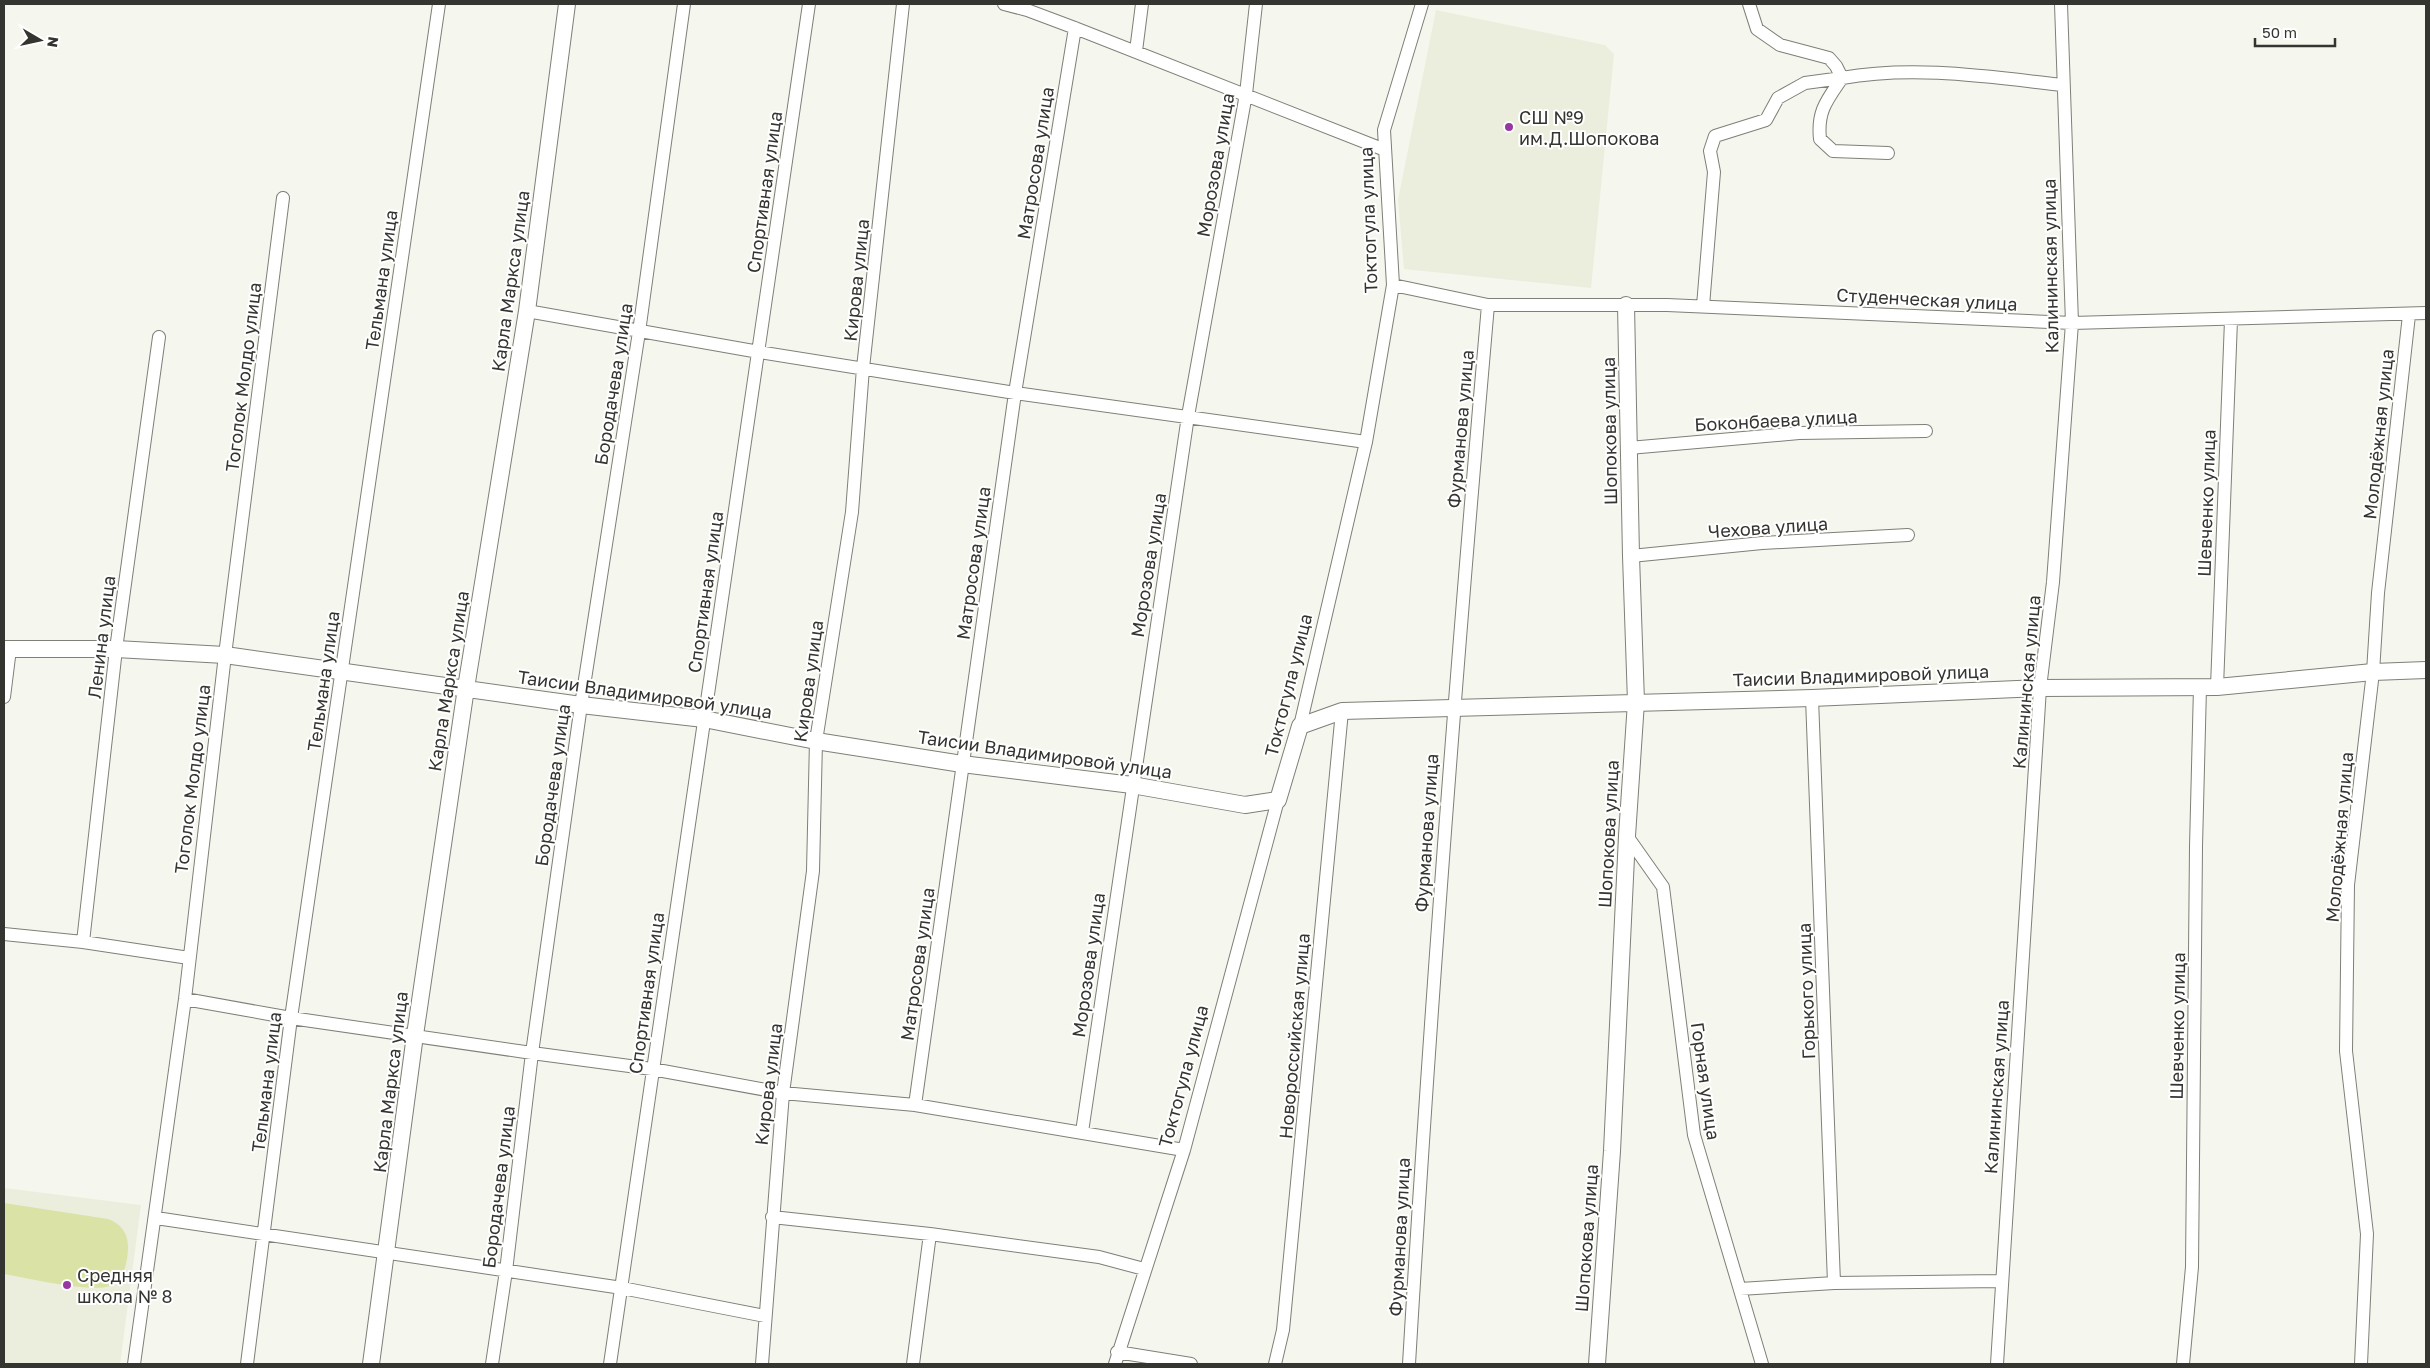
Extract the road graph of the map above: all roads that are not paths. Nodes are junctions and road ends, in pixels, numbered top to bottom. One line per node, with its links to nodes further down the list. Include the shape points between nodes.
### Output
1 (439, 4): 44 (street, Тельмана улица)
2 (567, 4): 25 (street, Карла Маркса улица)
3 (684, 4): 30 (street, Бородачева улица)
4 (808, 4): 32 (street, Спортивная улица)
5 (903, 4): 33 (street, Кирова улица)
6 (1004, 4): 12 (street)
7 (1142, 4): 14 (street)
8 (1256, 4): 17 (street, Морозова улица)
9 (1422, 4): 18 (street, Токтогула улица, via 1384,130)
10 (1749, 4): 15 (street, via 1757,29 1780,45 1829,58)
11 (2062, 4): 16 (street, Калининская улица)
12 (1027, 7): 13 (street)
13 (1075, 28): 14 (street); 34 (street, Матросова улица)
14 (1136, 51): 17 (street)
15 (1842, 78): 16 (street, via 1875,72 1942,74); 19 (street, via 1826,101 1818,121 1820,139 1833,151); 24 (street, via 1805,83 1778,98 1766,120 1715,136 1710,151 1714,172)
16 (2063, 85): 29 (street, Калининская улица)
17 (1246, 94): 18 (street); 35 (street, Морозова улица)
18 (1385, 150): 21 (street, Токтогула улица)
19 (1888, 153)
20 (283, 198): 43 (street, Тоголок Молдо улица)
21 (1393, 286): 22 (street); 37 (street, Токтогула улица)
22 (1488, 305): 23 (street); 55 (street, Фурманова улица)
23 (1626, 306): 24 (street, Студенческая улица); 38 (street, Шопокова улица)
24 (1703, 306): 29 (street, Студенческая улица)
25 (527, 311): 30 (street); 49 (street, Карла Маркса улица)
26 (2409, 314): 27 (street, Студенческая улица); 28 (street, Студенческая улица); 46 (street, Молодёжная улица, via 2379,584)
27 (2426, 314)
28 (2231, 320): 29 (street, Студенческая улица); 48 (street, Шевченко улица)
29 (2072, 323): 50 (street, Калининская улица, via 2053,582)
30 (639, 332): 32 (street); 54 (street, Бородачева улица)
31 (159, 337): 42 (street, Ленина улица)
32 (758, 352): 33 (street); 57 (street, Спортивная улица)
33 (864, 368): 34 (street); 59 (street, Кирова улица, via 852,512)
34 (1015, 393): 35 (street); 60 (street, Матросова улица)
35 (1188, 416): 37 (street); 61 (street, Морозова улица)
36 (1926, 431): 38 (street, Боконбаева улица, via 1799,433)
37 (1366, 442): 58 (street, Токтогула улица)
38 (1629, 448): 40 (street, Шопокова улица)
39 (1908, 536): 40 (street, Чехова улица, via 1762,543)
40 (1631, 556): 53 (street, Шопокова улица)
41 (7, 649): 42 (street, Таисии Владимировой улица); 51 (street)
42 (116, 649): 43 (street, Таисии Владимировой улица); 65 (street, Ленина улица)
43 (224, 655): 44 (street, Таисии Владимировой улица); 66 (street, Тоголок Молдо улица)
44 (342, 670): 49 (street, Таисии Владимировой улица); 68 (street, Тельмана улица)
45 (2426, 670): 46 (street, Таисии Владимировой улица)
46 (2374, 672): 48 (street, Таисии Владимировой улица); 103 (street, Молодёжная улица, via 2348,885 2346,1051 2367,1234)
47 (2200, 687): 48 (street, Таисии Владимировой улица); 50 (street, Таисии Владимировой улица); 102 (street, Шевченко улица, via 2192,1266)
48 (2217, 687)
49 (466, 688): 54 (street, Таисии Владимировой улица); 69 (street, Карла Маркса улица)
50 (2040, 688): 52 (street, Таисии Владимировой улица); 83 (street, Калининская улица)
51 (4, 697)
52 (1812, 698): 53 (street, Таисии Владимировой улица); 84 (street, Горького улица)
53 (1636, 702): 55 (street, Таисии Владимировой улица); 63 (street, Шопокова улица)
54 (581, 705): 57 (street, Таисии Владимировой улица); 70 (street, Бородачева улица)
55 (1453, 707): 56 (street, Таисии Владимировой улица); 98 (street, Фурманова улица)
56 (1342, 711): 58 (street, Таисии Владимировой улица); 97 (street, Новороссийская улица, via 1284,1330)
57 (704, 719): 59 (street, Таисии Владимировой улица); 71 (street, Спортивная улица)
58 (1300, 726): 62 (street, Токтогула улица)
59 (816, 741): 60 (street, Таисии Владимировой улица); 72 (street, Кирова улица, via 813,871)
60 (962, 764): 61 (street, Таисии Владимировой улица); 73 (street, Матросова улица)
61 (1132, 785): 62 (street, Таисии Владимировой улица, via 1245,804); 74 (street, Морозова улица)
62 (1278, 800): 75 (street, Токтогула улица)
63 (1626, 836): 86 (street, Горная улица, via 1663,887 1694,1135); 99 (street, Шопокова улица, via 1612,1151)
64 (4, 934): 65 (street)
65 (83, 942): 66 (street)
66 (189, 958): 67 (street, Тоголок Молдо улица)
67 (185, 999): 68 (street); 77 (street, Тоголок Молдо улица)
68 (292, 1018): 69 (street); 79 (street, Тельмана улица)
69 (415, 1035): 70 (street); 80 (street, Карла Маркса улица)
70 (532, 1054): 71 (street); 82 (street, Бородачева улица)
71 (652, 1069): 72 (street); 85 (street, Спортивная улица)
72 (783, 1093): 73 (street); 76 (street, Кирова улица)
73 (915, 1106): 74 (street)
74 (1082, 1132): 75 (street)
75 (1184, 1150): 81 (street, Токтогула улица)
76 (772, 1216): 78 (street); 87 (street, Кирова улица)
77 (156, 1218): 79 (street); 89 (street, Тоголок Молдо улица)
78 (930, 1234): 81 (street, via 1099,1256); 95 (street)
79 (264, 1236): 80 (street); 90 (street, Тельмана улица)
80 (388, 1254): 82 (street); 91 (street, Карла Маркса улица)
81 (1144, 1269): 88 (street, Токтогула улица)
82 (506, 1271): 85 (street); 92 (street, Бородачева улица)
83 (2001, 1281): 84 (street); 101 (street, Калининская улица)
84 (1834, 1282): 86 (street)
85 (622, 1288): 87 (street); 93 (street, Спортивная улица)
86 (1740, 1289): 100 (street, Горная улица)
87 (765, 1316): 94 (street, Кирова улица)
88 (1116, 1358): 96 (street)
89 (134, 1364)
90 (247, 1364)
91 (372, 1364)
92 (492, 1364)
93 (610, 1364)
94 (762, 1364)
95 (913, 1364)
96 (1191, 1364)
97 (1275, 1364)
98 (1408, 1364)
99 (1597, 1364)
100 (1762, 1364)
101 (1997, 1364)
102 (2183, 1364)
103 (2361, 1364)

